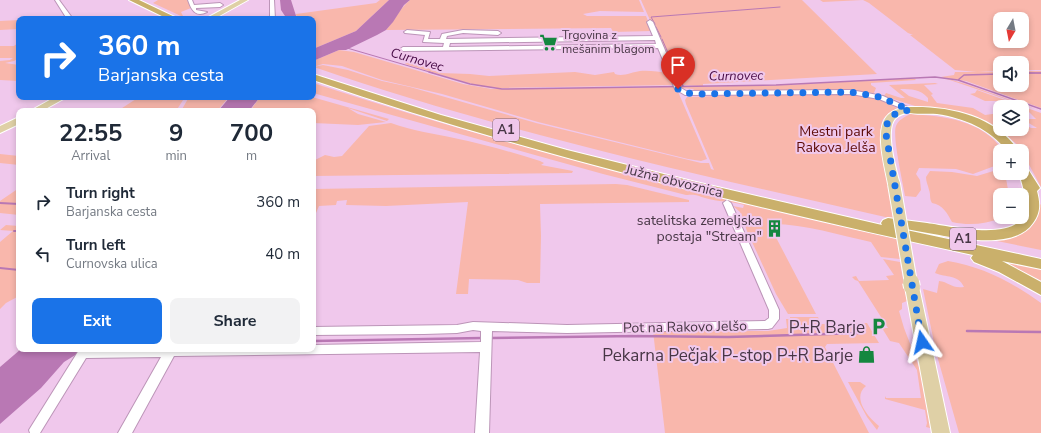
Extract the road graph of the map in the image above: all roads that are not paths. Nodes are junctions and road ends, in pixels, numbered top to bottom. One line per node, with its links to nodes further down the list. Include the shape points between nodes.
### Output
1 (58, 0): 9 (street)
2 (205, 0): 6 (street)
3 (245, 0): 12 (main road)
4 (272, 0): 13 (street)
5 (129, 1): 10 (highway); 11 (highway)
6 (191, 3): 7 (street); 8 (street, via 195,12)
7 (220, 5)
8 (204, 12)
9 (68, 16)
10 (156, 16)
11 (167, 16)
12 (215, 16)
13 (272, 16)
14 (650, 22): 17 (street)
15 (407, 32): 18 (street, via 428,32 425,41)
16 (498, 32): 18 (street, via 450,34 444,36 443,40)
17 (656, 38): 18 (street); 19 (street)
18 (447, 41): 21 (street)
19 (660, 46): 21 (street); 25 (street, via 677,86 685,93 851,92 880,97)
20 (403, 49): 21 (street)
21 (446, 49)
22 (318, 76): 33 (highway, Južna obvoznica / A1, via 449,120 560,152 756,201)
23 (56, 100): 24 (main road)
24 (41, 108)
25 (910, 110): 28 (highway, via 936,111 972,120 998,135); 44 (main road, bridge, via 893,115 887,123 887,142)
26 (16, 122): 27 (main road)
27 (0, 130)
28 (1006, 144)
29 (1027, 180): 33 (highway, via 1033,204 1032,215 1026,224 1007,233 964,234 916,226)
30 (1029, 180): 31 (highway)
31 (1041, 200)
32 (727, 203): 38 (street, Pot na Rakovo Jelšo, via 774,310 774,319 768,325 574,329)
33 (891, 228): 34 (highway, Južna obvoznica / A1); 35 (highway, Južna obvoznica / A1); 36 (highway, via 922,242 992,263)
34 (1041, 255)
35 (1041, 264)
36 (1041, 289)
37 (316, 331): 38 (street, via 457,329 473,326)
38 (487, 338): 39 (street, Pot na Rakovo Jelšo); 43 (street)
39 (316, 349)
40 (170, 352): 41 (street, Pot na Rakovo Jelšo, via 83,353); 42 (street)
41 (35, 430)
42 (125, 433)
43 (482, 433)
44 (941, 433)

